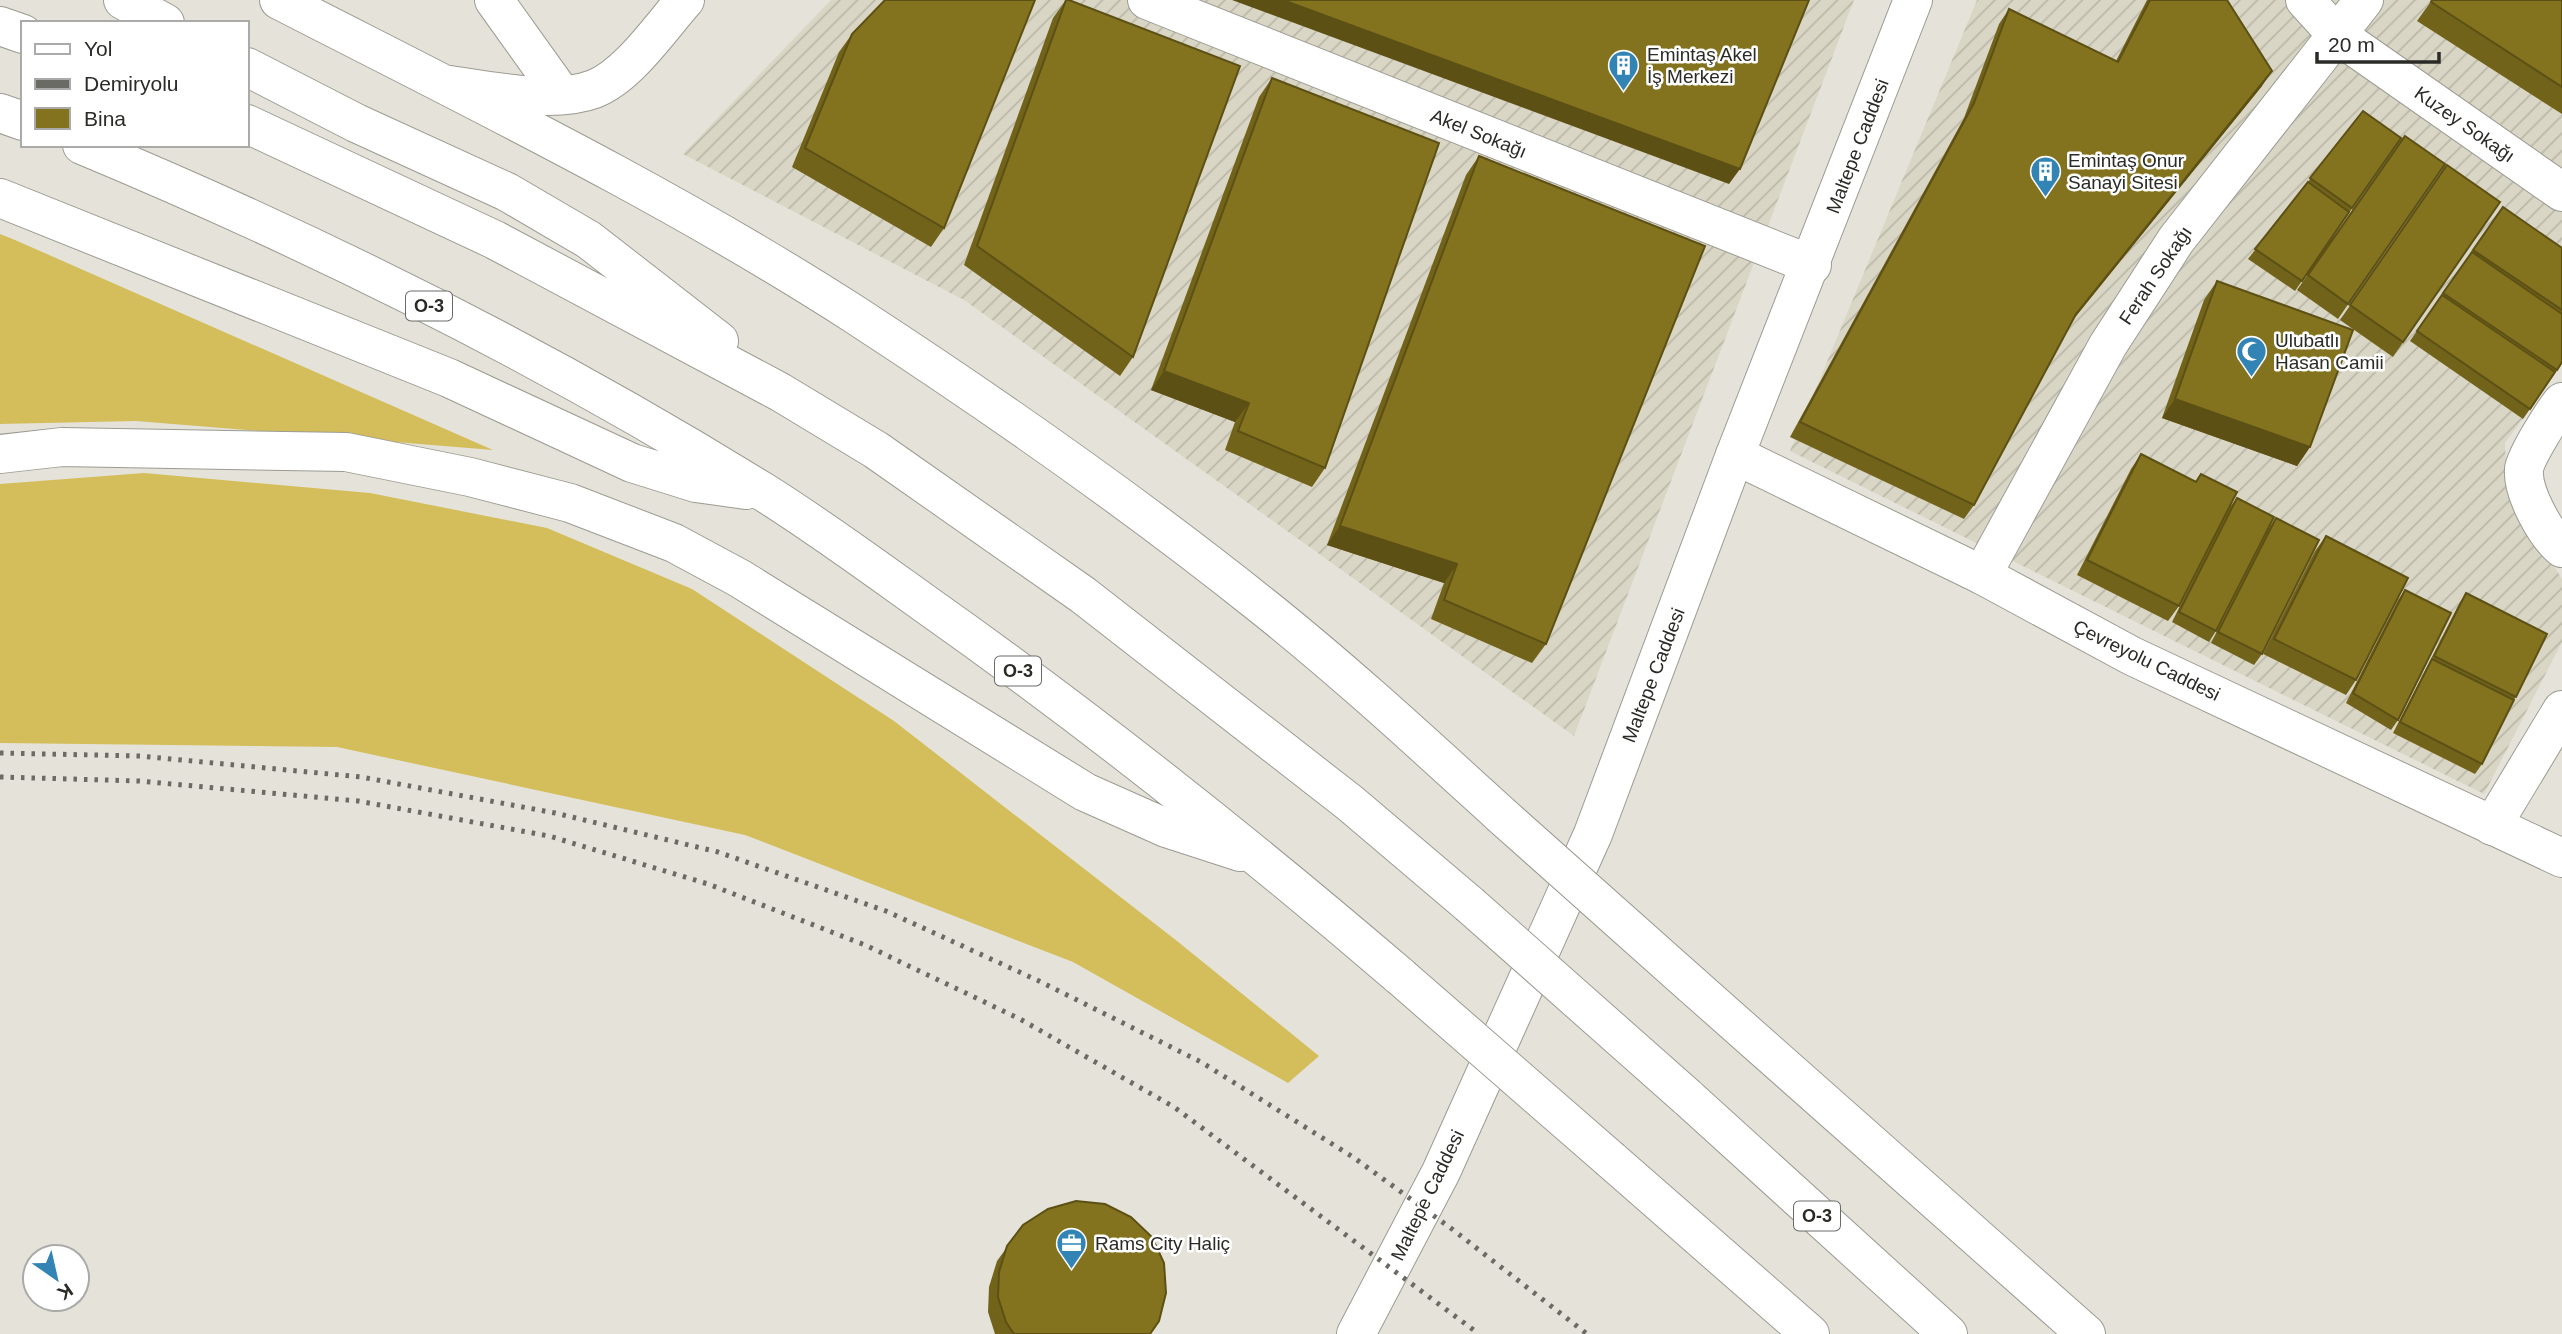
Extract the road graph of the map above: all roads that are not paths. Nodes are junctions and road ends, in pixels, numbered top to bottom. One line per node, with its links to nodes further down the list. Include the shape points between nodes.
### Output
1 (123, 0): 9 (main road)
2 (279, 0): 14 (main road)
3 (494, 0): 15 (main road)
4 (685, 0): 15 (main road, via 627,66 594,89)
5 (1147, 0): 22 (main road, Akel Sokağı)
6 (1913, 0): 22 (main road, Maltepe Caddesi)
7 (2305, 0): 12 (main road, Kuzey Sokağı)
8 (2364, 0): 12 (main road, Ferah Sokağı)
9 (161, 21)
10 (0, 26): 11 (main road)
11 (21, 33)
12 (2336, 34): 20 (main road, Kuzey Sokağı); 29 (main road, Ferah Sokağı, via 2176,240 2108,345)
13 (248, 67): 23 (main road, via 356,123 506,192 589,240)
14 (441, 83): 15 (main road); 37 (main road, bridge, via 563,146 854,315 1160,526 1402,724)
15 (562, 95)
16 (0, 113): 17 (main road)
17 (21, 120)
18 (248, 124): 23 (main road, O-3, via 495,240)
19 (87, 147): 27 (main road, O-3, via 215,200 542,363)
20 (2562, 192)
21 (0, 198): 27 (main road, via 449,378 632,463 696,483)
22 (1812, 265): 26 (main road, Maltepe Caddesi)
23 (779, 392): 36 (main road, O-3, bridge, via 887,458 1083,595 1350,803 1687,1097)
24 (2562, 401): 28 (main road, via 2524,469 2531,504)
25 (0, 454): 33 (main road, via 62,447 346,452 570,503 674,543 739,578 1085,792 1166,828)
26 (1735, 455): 29 (main road, Çevreyolu Caddesi); 34 (main road, Maltepe Caddesi, via 1593,834 1441,1172)
27 (764, 492): 33 (main road, O-3, via 1082,717)
28 (2562, 548)
29 (1982, 575): 31 (main road, Çevreyolu Caddesi, via 2132,656)
30 (2562, 710): 31 (main road)
31 (2492, 826): 32 (main road, Çevreyolu Caddesi)
32 (2562, 858)
33 (1264, 860): 35 (main road, O-3, bridge)
34 (1356, 1334)
35 (1811, 1334)
36 (1948, 1334)
37 (2086, 1334)

